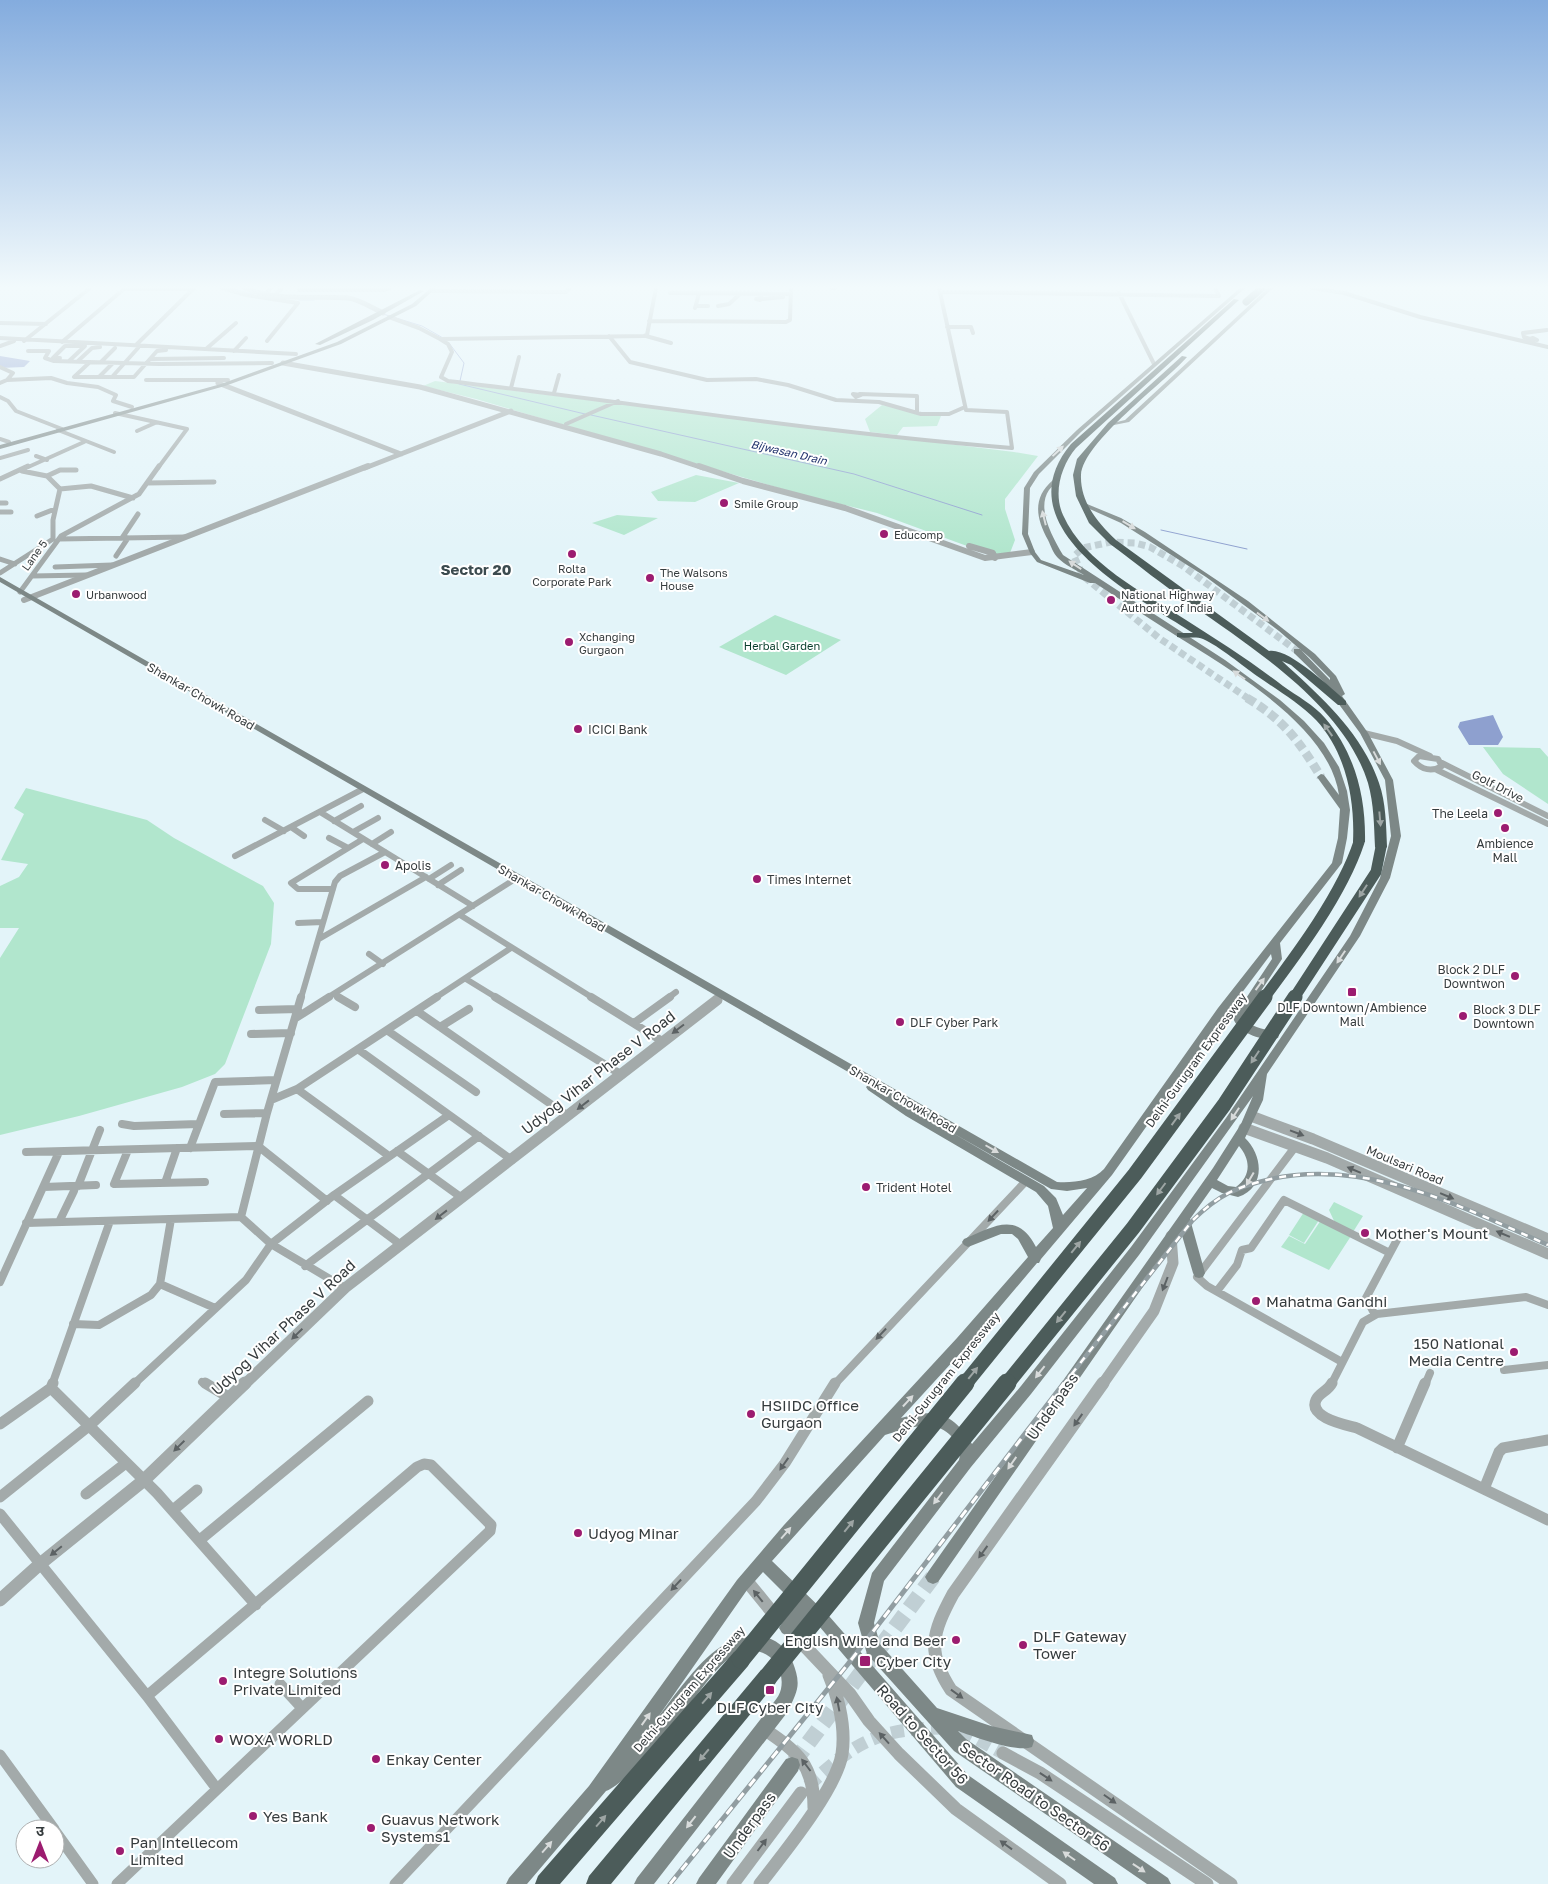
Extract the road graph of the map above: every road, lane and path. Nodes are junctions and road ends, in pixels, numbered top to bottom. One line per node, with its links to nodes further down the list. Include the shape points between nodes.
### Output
1 (559, 375): 26 (street)
2 (11, 376): 20 (street)
3 (75, 376): 17 (street)
4 (136, 376): 18 (street)
5 (239, 376): 22 (main road)
6 (245, 376): 24 (main road)
7 (363, 376): 32 (street, via 418,385)
8 (442, 376): 25 (street, via 443,379)
9 (514, 376): 25 (street)
10 (692, 376): 34 (street, via 711,380 761,379 836,400 879,402)
11 (958, 376): 31 (street)
12 (1141, 376): 58 (main road, one-way to 12, via 1036,473 1049,459)
13 (1149, 376): 54 (highway, Delhi-Gurugram Expressway, via 1065,456)
14 (1164, 376): 37 (highway)
15 (1170, 376): 19 (highway)
16 (1176, 376): 19 (main road)
17 (99, 377): 18 (street)
18 (112, 377)
19 (1173, 379): 37 (main road, via 1127,421)
20 (8, 380): 23 (street); 30 (street, via 46,377 98,387 116,395 112,401)
21 (146, 380): 22 (street)
22 (228, 380): 24 (main road)
23 (0, 384)
24 (220, 384): 30 (main road); 33 (main road); 46 (street)
25 (510, 388): 26 (street)
26 (554, 393): 29 (street)
27 (860, 394): 34 (street, via 916,395)
28 (0, 397): 38 (street, via 16,411)
29 (619, 401): 31 (street, via 690,413 903,438 1013,447 1008,413 970,412); 36 (street)
30 (132, 407): 33 (main road)
31 (965, 407): 34 (street, via 949,414)
32 (512, 411): 36 (street); 46 (street); 75 (street, via 743,481 845,508)
33 (116, 413): 35 (street); 38 (main road)
34 (917, 413)
35 (156, 423): 39 (street); 56 (street, via 187,429)
36 (566, 424): 69 (street)
37 (1111, 425): 63 (highway, via 1081,459 1077,475)
38 (60, 429): 41 (main road); 42 (street); 43 (main road)
39 (137, 431)
40 (0, 439): 41 (street)
41 (9, 442): 43 (main road)
42 (84, 442): 45 (street); 49 (street)
43 (0, 446)
44 (28, 450): 48 (street)
45 (114, 452)
46 (401, 454): 71 (street)
47 (36, 456): 49 (street)
48 (0, 458)
49 (47, 460): 51 (street)
50 (76, 470): 52 (street, via 60,470)
51 (22, 471): 52 (street); 53 (street)
52 (47, 476): 57 (street)
53 (0, 479)
54 (1056, 481): 60 (main road, via 1047,486); 89 (highway, Delhi-Gurugram Expressway, via 1059,516 1094,560)
55 (214, 482): 56 (street)
56 (147, 483): 59 (street)
57 (60, 489): 59 (street, via 90,486); 64 (street, Lane 5)
58 (1026, 492): 60 (main road); 74 (main road, via 1025,531)
59 (133, 498): 73 (street)
60 (1042, 500): 85 (main road, one-way to 60, via 1060,556 1047,531 1041,511)
61 (0, 503): 62 (street)
62 (6, 503)
63 (1084, 505): 90 (highway, via 1092,521 1113,542); 92 (main road, one-way to 92, via 1121,520 1186,560 1292,637 1337,680)
64 (55, 509): 68 (street); 73 (street, Lane 5)
65 (0, 512): 66 (street)
66 (11, 512)
67 (138, 514): 72 (street)
68 (37, 516)
69 (897, 519)
70 (911, 524): 75 (street)
71 (185, 537): 72 (street); 79 (street)
72 (125, 538): 73 (street); 76 (street)
73 (56, 539): 78 (street); 83 (street, Lane 5)
74 (1032, 552): 75 (street, via 995,558); 85 (main road, via 1053,567)
75 (987, 555)
76 (116, 556)
77 (0, 559): 78 (street)
78 (16, 564): 81 (street)
79 (114, 565): 80 (street); 82 (street)
80 (55, 567)
81 (0, 573)
82 (89, 575): 83 (street); 87 (street)
83 (32, 576): 87 (street, Lane 5)
84 (0, 579): 87 (main road, Shankar Chowk Road)
85 (1103, 584): 88 (main road)
86 (0, 585): 87 (main road, Shankar Chowk Road)
87 (25, 596): 98 (main road, Shankar Chowk Road)
88 (1180, 635): 89 (highway); 100 (main road, one-way to 88, via 1335,766 1306,727 1278,703)
89 (1204, 636): 270 (highway, Delhi-Gurugram Expressway, one-way to 89, bridge, via 741,1659 1135,1174 1299,951 1352,862 1359,842 1358,797 1350,768 1338,744 1321,720 1268,678)
90 (1260, 649): 92 (highway, via 1294,663); 271 (highway, one-way to 271, bridge, via 1330,711 1350,736 1373,782 1379,808 1381,847 1376,872 1212,1121 1133,1228)
91 (1296, 651): 92 (main road, via 1334,688)
92 (1342, 703): 93 (main road, Sector Road to Sector 56)
93 (1364, 733): 94 (street, Golf Drive, via 1397,741); 144 (main road, Sector Road to Sector 56, one-way to 144, via 1389,780 1396,836 1394,848 1386,878 1355,936)
94 (1430, 756): 95 (street, Golf Drive); 96 (street, Golf Drive, via 1419,756 1415,763 1424,769)
95 (1442, 763): 96 (street); 102 (street, Golf Drive)
96 (1437, 770): 106 (street, Golf Drive)
97 (1321, 777): 100 (main road)
98 (361, 790): 101 (street); 120 (main road, Shankar Chowk Road); 179 (main road, Shankar Chowk Road, one-way to 179, via 1055,1186 1073,1188 1088,1184)
99 (361, 806): 105 (street)
100 (1347, 811): 128 (main road, via 1337,863)
101 (320, 812): 105 (street); 107 (street)
102 (1548, 816)
103 (378, 818): 108 (street)
104 (265, 820): 107 (street)
105 (334, 821): 108 (street)
106 (1548, 824)
107 (288, 829): 110 (street); 116 (street, via 269,835)
108 (352, 832): 112 (street)
109 (391, 832): 113 (street)
110 (304, 836)
111 (329, 838): 114 (street)
112 (363, 839): 113 (street); 114 (street)
113 (372, 844): 115 (street)
114 (348, 848): 122 (street, via 290,883 298,889)
115 (385, 852): 119 (street); 122 (street, via 340,876)
116 (234, 856)
117 (451, 865): 119 (street)
118 (462, 870): 121 (street)
119 (427, 878): 121 (street); 127 (street)
120 (512, 881): 123 (street); 135 (main road, Shankar Chowk Road)
121 (438, 885): 123 (street)
122 (333, 889): 125 (street)
123 (473, 906): 124 (street)
124 (460, 916): 129 (street); 131 (street)
125 (323, 922): 126 (street); 127 (street)
126 (298, 923)
127 (319, 939): 137 (street)
128 (1275, 943): 144 (main road, one-way to 128, via 1267,1035 1239,1021 1242,1009 1277,959); 179 (main road, via 1222,1011)
129 (511, 948): 132 (street); 142 (street)
130 (369, 954): 131 (street)
131 (383, 964): 134 (street)
132 (466, 979): 140 (street); 151 (street)
133 (676, 992): 142 (street)
134 (334, 994): 136 (street); 141 (street)
135 (717, 1000): 148 (street, Udyog Vihar Phase V Road, one-way to 148); 181 (main road, Shankar Chowk Road, via 868,1085)
136 (355, 1007)
137 (298, 1009): 139 (street); 141 (street)
138 (469, 1009): 143 (street)
139 (259, 1010)
140 (417, 1012): 143 (street); 145 (street)
141 (296, 1018): 146 (street)
142 (634, 1023): 148 (street)
143 (440, 1028): 159 (street)
144 (1291, 1030): 150 (main road, Sector Road to Sector 56)
145 (388, 1031): 149 (street); 154 (street)
146 (291, 1033): 147 (street); 152 (street)
147 (251, 1034)
148 (662, 1041): 151 (street, Udyog Vihar Phase V Road)
149 (359, 1050): 153 (street); 158 (street)
150 (1262, 1072): 160 (main road, Underpass, via 1262,1091); 232 (main road, Sector Road to Sector 56, one-way to 232, via 1135,1250)
151 (622, 1075): 159 (street, Udyog Vihar Phase V Road, one-way to 159)
152 (276, 1080): 155 (street); 163 (street, via 215,1082)
153 (297, 1089): 155 (street); 177 (street)
154 (476, 1092)
155 (271, 1100): 156 (street)
156 (267, 1112): 157 (street); 168 (street)
157 (224, 1114)
158 (449, 1115): 166 (street); 173 (street)
159 (568, 1116): 178 (street, Udyog Vihar Phase V Road)
160 (1251, 1116): 161 (street, Moulsari Road); 165 (main road, Underpass)
161 (1268, 1122): 167 (street, via 1262,1129); 200 (street, Moulsari Road, one-way to 200)
162 (122, 1124): 163 (street)
163 (199, 1124): 171 (street)
164 (100, 1130): 174 (street)
165 (1241, 1133): 167 (street, Moulsari Road); 182 (main road, Underpass); 182 (main road, one-way to 182, via 1252,1155 1254,1174 1251,1180 1238,1192)
166 (479, 1136): 178 (street); 180 (street)
167 (1266, 1138): 169 (street, Moulsari Road)
168 (258, 1146): 171 (street); 188 (street); 190 (street)
169 (1294, 1147): 205 (street, Moulsari Road, one-way to 169, via 1327,1158); 209 (street)
170 (177, 1148): 171 (street); 172 (street); 183 (street)
171 (190, 1148)
172 (128, 1150): 174 (street); 183 (street, via 114,1184)
173 (397, 1150): 177 (street); 180 (street)
174 (91, 1151): 176 (street); 187 (street)
175 (26, 1152): 176 (street)
176 (59, 1152): 186 (street)
177 (388, 1156): 188 (street)
178 (512, 1160): 189 (street, Udyog Vihar Phase V Road)
179 (1108, 1172): 197 (main road)
180 (430, 1174): 189 (street); 193 (street)
181 (1026, 1181): 197 (main road, Shankar Chowk Road, via 1052,1198); 201 (street, one-way to 201)
182 (1209, 1181): 192 (main road, Underpass)
183 (165, 1182): 184 (street)
184 (205, 1182)
185 (96, 1185): 187 (street)
186 (44, 1187): 187 (street); 196 (street)
187 (76, 1188): 195 (street)
188 (330, 1198): 193 (street); 202 (street)
189 (462, 1198): 203 (street, Udyog Vihar Phase V Road, one-way to 203)
190 (241, 1217): 191 (street); 202 (street)
191 (171, 1219): 194 (street); 211 (street)
192 (1184, 1219): 198 (main road, Underpass); 209 (main road)
193 (367, 1220): 203 (street); 208 (street)
194 (110, 1221): 195 (street); 217 (street)
195 (59, 1222): 196 (street)
196 (26, 1223): 207 (street)
197 (1059, 1228): 206 (main road)
198 (1171, 1236): 244 (main road, Underpass, one-way to 244); 256 (street, one-way to 256, via 1173,1263 1154,1311 942,1614 934,1654 939,1672 950,1690)
199 (1398, 1238): 204 (street)
200 (1548, 1239)
201 (968, 1242): 206 (main road, via 1005,1229 1017,1230 1024,1235); 268 (street, one-way to 268, via 833,1386 756,1501)
202 (271, 1244): 208 (street); 215 (street, via 246,1280)
203 (402, 1245): 212 (street, Udyog Vihar Phase V Road)
204 (1390, 1253): 213 (street, via 1284,1200 1251,1248 1239,1254 1237,1265); 216 (street, via 1366,1298)
205 (1548, 1254)
206 (1035, 1259): 228 (main road, one-way to 206)
207 (4, 1263): 210 (street)
208 (305, 1266): 212 (street)
209 (1199, 1273): 213 (street, via 1199,1281)
210 (0, 1282)
211 (160, 1284): 215 (street); 217 (street, via 140,1302 99,1325)
212 (345, 1288): 224 (street, Udyog Vihar Phase V Road, one-way to 224)
213 (1217, 1291): 218 (street)
214 (1548, 1305): 216 (street, via 1526,1297)
215 (215, 1308): 227 (street)
216 (1375, 1315): 218 (street, via 1363,1322)
217 (73, 1324): 223 (street)
218 (1342, 1362): 230 (street, via 1329,1389 1316,1398 1318,1412 1327,1419 1346,1424)
219 (1548, 1364): 220 (street)
220 (1504, 1370)
221 (1430, 1373): 230 (street)
222 (202, 1382): 224 (street)
223 (51, 1388): 226 (street); 227 (street)
224 (230, 1398): 233 (street, Udyog Vihar Phase V Road, one-way to 233)
225 (368, 1401): 241 (street)
226 (0, 1424)
227 (90, 1425): 231 (street); 237 (street)
228 (881, 1430): 232 (main road, via 911,1421 938,1420 954,1430 968,1448); 242 (main road, one-way to 228)
229 (1548, 1440): 234 (street, via 1503,1448)
230 (1397, 1448): 234 (street)
231 (126, 1462): 233 (street); 236 (street)
232 (966, 1462): 254 (main road, Sector Road to Sector 56, one-way to 254, via 877,1578 866,1623 873,1648)
233 (143, 1481): 238 (street); 243 (street, Udyog Vihar Phase V Road, one-way to 243)
234 (1484, 1489): 240 (street)
235 (197, 1490): 238 (street)
236 (86, 1494)
237 (0, 1497)
238 (173, 1510): 241 (street)
239 (0, 1514): 243 (street)
240 (1548, 1520)
241 (200, 1539): 248 (street)
242 (762, 1561): 245 (main road); 247 (main road)
243 (40, 1564): 246 (street, Udyog Vihar Phase V Road); 252 (street)
244 (932, 1576)
245 (746, 1580): 249 (street, one-way to 245); 261 (main road, one-way to 245)
246 (0, 1600)
247 (807, 1604): 249 (main road); 277 (main road, Road to Sector 56, one-way to 247, via 962,1781)
248 (256, 1605): 252 (street); 253 (street, via 424,1464 431,1465 491,1526 490,1531)
249 (787, 1628): 250 (street)
250 (826, 1670): 263 (street, one-way to 250, via 839,1766 842,1740 835,1690); 276 (street, one-way to 250, via 956,1809 869,1722 850,1694)
251 (280, 1684): 253 (street)
252 (147, 1696): 260 (street)
253 (302, 1708): 260 (street)
254 (932, 1714): 256 (main road, via 991,1734); 278 (main road, Sector Road to Sector 56, one-way to 278, via 960,1745)
255 (764, 1729): 261 (main road, via 788,1691 789,1671 782,1655 767,1645 748,1643 716,1658 634,1760); 263 (street, one-way to 255, via 812,1772 785,1743); 272 (main road, one-way to 272)
256 (1026, 1741): 280 (street, one-way to 280)
257 (1003, 1754): 279 (street, one-way to 279, via 1040,1773)
258 (0, 1755): 264 (street)
259 (792, 1765): 273 (main road, Underpass)
260 (217, 1789): 267 (street)
261 (595, 1792): 269 (main road, one-way to 261)
262 (801, 1793): 274 (street, one-way to 262)
263 (814, 1811): 275 (street)
264 (46, 1819)
265 (65, 1845): 266 (street)
266 (93, 1884)
267 (117, 1884)
268 (395, 1884)
269 (515, 1884)
270 (546, 1884)
271 (597, 1884)
272 (642, 1884)
273 (705, 1884)
274 (733, 1884)
275 (760, 1884)
276 (1060, 1884)
277 (1109, 1884)
278 (1162, 1884)
279 (1207, 1884)
280 (1231, 1884)

